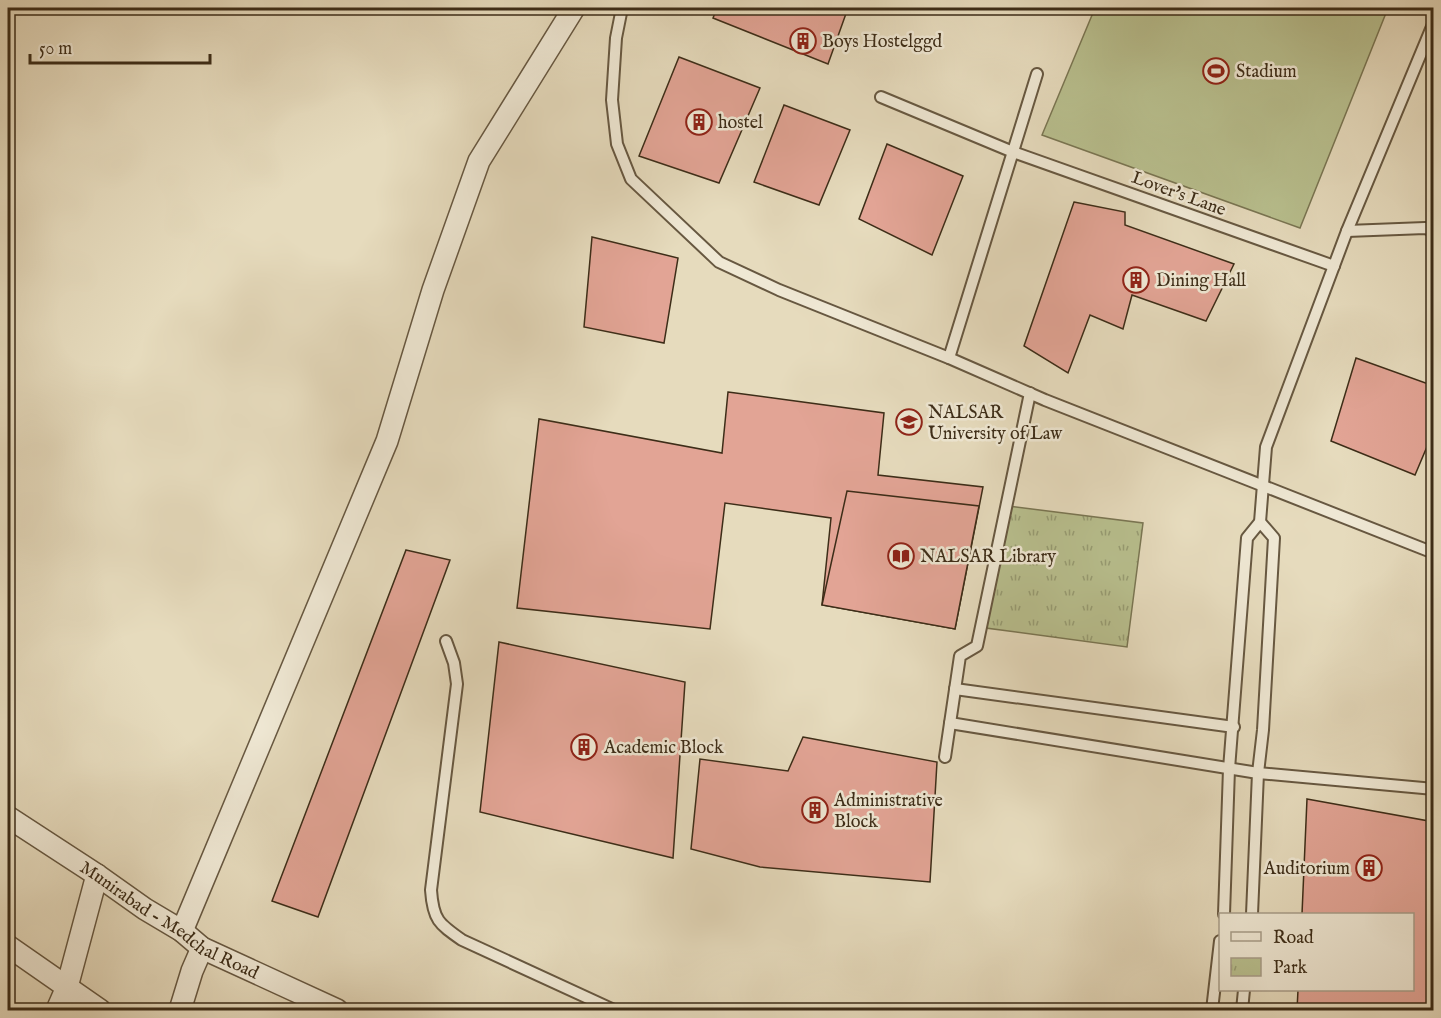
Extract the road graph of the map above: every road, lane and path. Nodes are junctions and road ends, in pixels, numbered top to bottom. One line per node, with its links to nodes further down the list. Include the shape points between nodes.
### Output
1 (574, 8): 27 (street, via 479,161 433,290 387,441)
2 (622, 8): 10 (lane, via 612,100 617,144 631,179 719,262)
3 (1434, 22): 7 (lane)
4 (1037, 74): 6 (lane)
5 (881, 98): 6 (lane, Lover's Lane)
6 (1013, 152): 9 (lane, Lover's Lane); 10 (lane)
7 (1347, 231): 8 (lane); 9 (lane)
8 (1434, 231)
9 (1334, 266): 12 (lane, via 1266,447)
10 (949, 358): 11 (lane)
11 (1030, 393): 12 (lane); 16 (lane, via 977,646 960,656)
12 (1262, 485): 13 (lane); 14 (lane)
13 (1260, 522): 18 (lane, via 1246,538); 21 (lane, via 1274,538)
14 (1434, 553)
15 (446, 641): 37 (lane, via 457,684 432,908 441,926 462,940)
16 (955, 689): 17 (lane); 18 (lane)
17 (950, 723): 19 (lane); 20 (lane)
18 (1234, 727): 20 (lane)
19 (945, 757)
20 (1229, 769): 21 (lane); 25 (lane)
21 (1258, 773): 22 (lane); 26 (lane)
22 (1434, 789)
23 (8, 817): 24 (street, Munirabad - Medchal Road)
24 (97, 874): 27 (street, Munirabad - Medchal Road); 31 (street)
25 (1224, 913)
26 (1252, 913)
27 (182, 931): 29 (street, Munirabad - Medchal Road)
28 (8, 946): 31 (street)
29 (202, 948): 35 (street); 36 (street, Munirabad - Medchal Road)
30 (1219, 957): 38 (lane)
31 (67, 987): 33 (street); 34 (street)
32 (1244, 991): 39 (lane)
33 (57, 1011)
34 (100, 1011)
35 (180, 1011)
36 (337, 1011)
37 (614, 1011)
38 (1212, 1011)
39 (1242, 1011)

